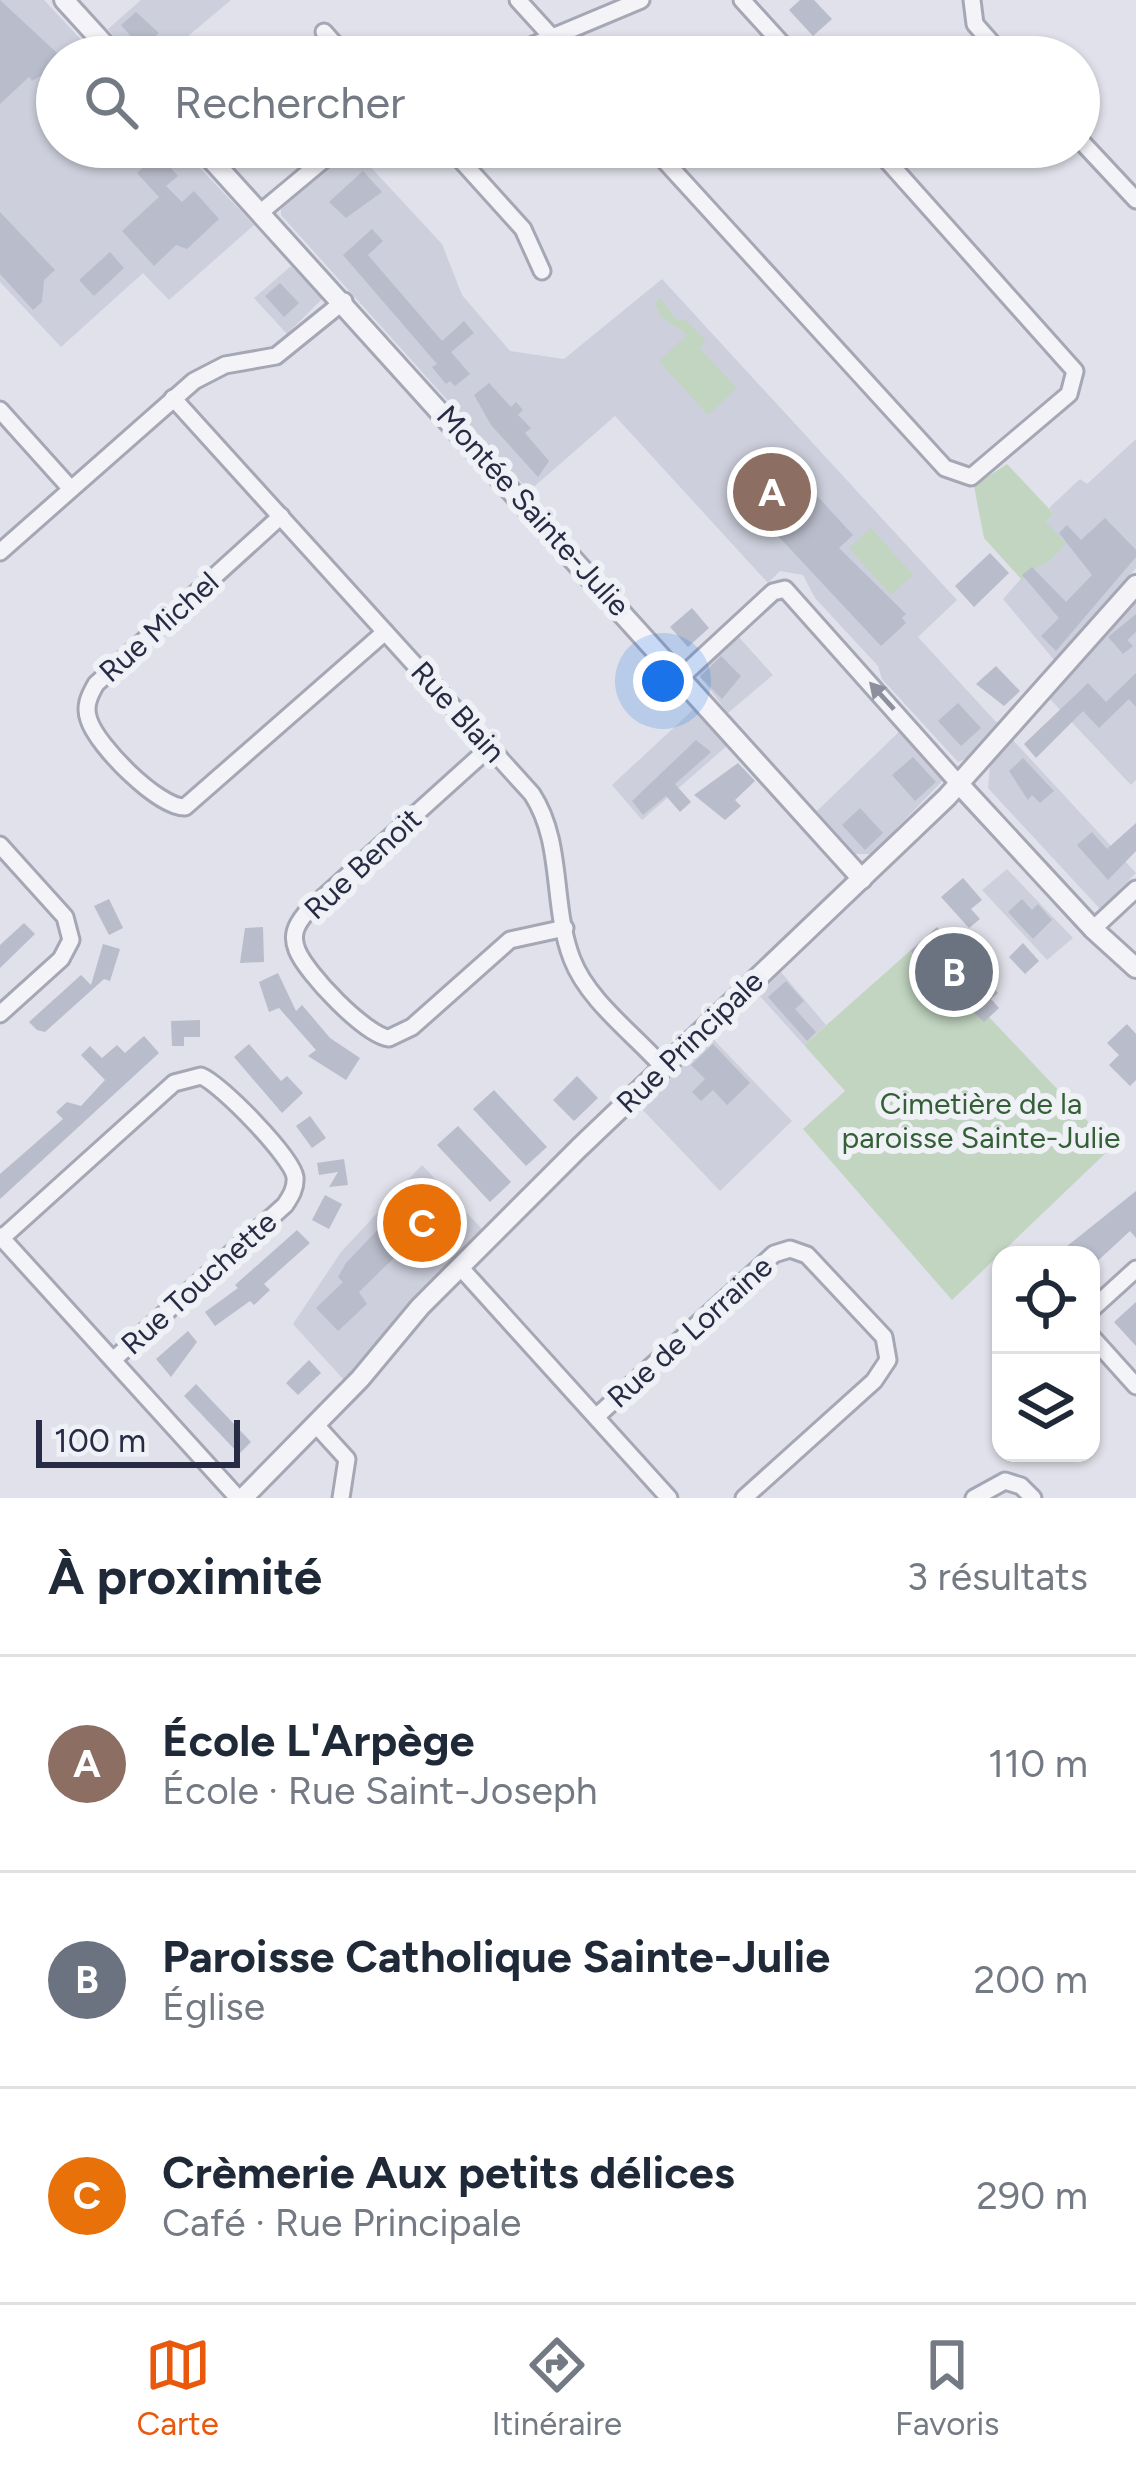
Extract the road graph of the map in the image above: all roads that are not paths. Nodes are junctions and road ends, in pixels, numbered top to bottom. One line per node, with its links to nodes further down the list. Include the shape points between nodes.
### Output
1 (64, 0): 7 (street)
2 (518, 0): 9 (street)
3 (641, 0): 10 (street)
4 (742, 0): 11 (street)
5 (972, 0): 12 (street)
6 (324, 32): 8 (street)
7 (97, 36)
8 (328, 36)
9 (549, 36)
10 (556, 36)
11 (775, 36)
12 (986, 36)
13 (1100, 161): 19 (street)
14 (220, 168): 20 (street, Montée Sainte-Julie)
15 (314, 168): 20 (street)
16 (468, 168): 21 (street, via 523,229)
17 (671, 168): 18 (street, via 946,468 965,478 985,471 1069,394 1076,376)
18 (894, 168)
19 (1136, 200)
20 (261, 212): 22 (street, Montée Sainte-Julie)
21 (542, 271)
22 (344, 301): 23 (street, via 284,352 216,369); 30 (street, Montée Sainte-Julie)
23 (173, 398): 25 (street); 26 (street, Rue Blain)
24 (0, 410): 25 (street)
25 (71, 489): 27 (street)
26 (281, 516): 29 (street, Rue Blain); 29 (street, Rue Michel, via 96,684 87,707 94,731 158,800 185,807)
27 (0, 552)
28 (1136, 585): 32 (street, Rue Principale)
29 (385, 632): 31 (street, Rue Blain)
30 (681, 677): 32 (street, one-way to 30, via 785,589); 34 (street, Montée Sainte-Julie)
31 (490, 747): 36 (street, Rue Blain, via 543,814); 36 (street, Rue Benoit, via 305,913 294,936 298,953 362,1026 389,1038 510,940)
32 (959, 784): 34 (street, Rue Principale); 37 (street)
33 (0, 845): 40 (street, via 64,917 71,940)
34 (862, 879): 41 (street, Rue Principale)
35 (1136, 889): 37 (street)
36 (565, 928): 41 (street, Rue Blain, via 582,978)
37 (1093, 929): 38 (street); 39 (street)
38 (1136, 968)
39 (1136, 982)
40 (0, 1014)
41 (663, 1067): 43 (street, Rue Principale)
42 (1, 1237): 47 (street); 47 (street, Rue Touchette, via 174,1083 201,1076 224,1090 291,1167 291,1197)
43 (460, 1267): 49 (street); 50 (street, Rue Principale)
44 (1136, 1269): 45 (street)
45 (1100, 1302)
46 (1100, 1346): 48 (street)
47 (113, 1360): 51 (street)
48 (1136, 1386)
49 (596, 1418): 53 (street); 54 (street, Rue de Lorraine, via 774,1254 807,1255 884,1337 888,1360)
50 (316, 1425): 51 (street, Rue Principale); 52 (street, via 347,1459)
51 (241, 1498)
52 (341, 1498)
53 (670, 1498)
54 (744, 1498)
55 (974, 1498): 56 (street, via 1004,1481)
56 (1033, 1498)

